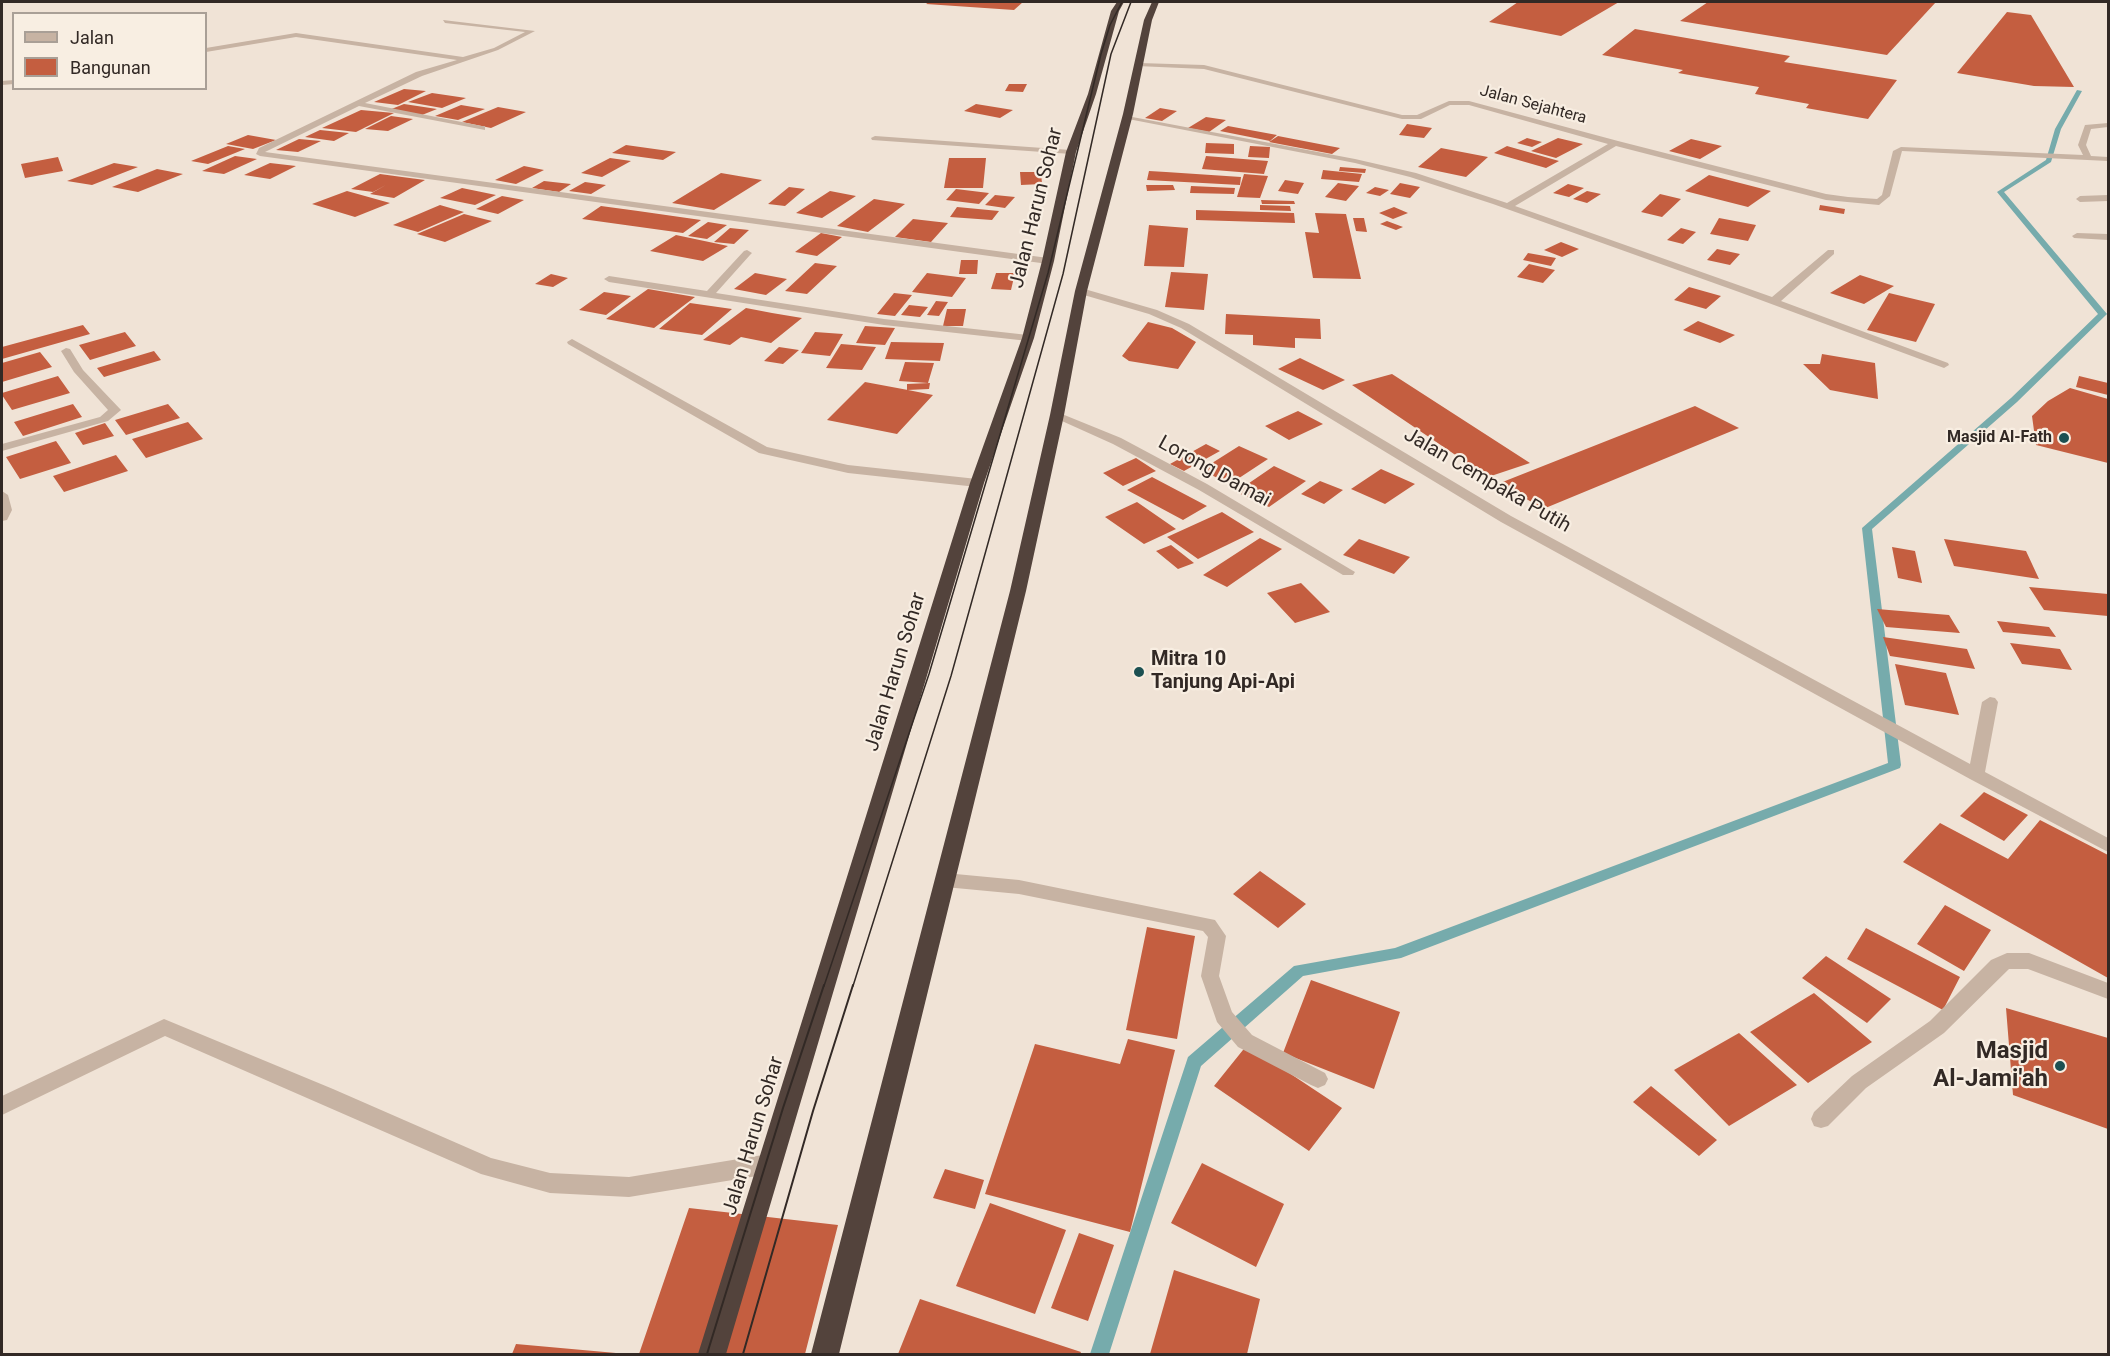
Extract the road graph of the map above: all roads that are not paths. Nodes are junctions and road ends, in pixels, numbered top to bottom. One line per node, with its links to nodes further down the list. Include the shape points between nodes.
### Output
1 (1120, 2): 13 (highway, Jalan Harun Sohar)
2 (1155, 2): 6 (highway)
3 (444, 21): 5 (street, via 532,31)
4 (207, 50): 5 (street, via 296,35)
5 (466, 59): 7 (street, via 430,69)
6 (1139, 65): 8 (highway); 12 (street, Jalan Sejahtera, via 1204,67 1402,117 1418,117 1449,103 1468,103)
7 (360, 104): 10 (street); 23 (street, via 259,152)
8 (1127, 118): 18 (street, via 1386,168); 25 (highway)
9 (2109, 125): 14 (street, via 2088,127 2082,145)
10 (482, 128)
11 (875, 138): 13 (street)
12 (1615, 143): 14 (street, Jalan Sejahtera, via 1826,197 1879,202 1886,196 1897,151 1901,149); 18 (street)
13 (1071, 152): 23 (highway, Jalan Harun Sohar)
14 (2084, 157): 15 (street)
15 (2109, 159)
16 (2109, 198): 17 (street)
17 (2080, 199)
18 (1508, 206): 27 (street)
19 (2077, 236): 20 (street)
20 (2109, 237)
21 (1832, 252): 27 (street)
22 (747, 253): 26 (street)
23 (1048, 261): 28 (highway, Jalan Harun Sohar)
24 (609, 279): 26 (street)
25 (1081, 291): 32 (highway); 39 (street, Jalan Cempaka Putih, via 1153,312 1185,326 1506,519)
26 (709, 295): 28 (street, via 884,322)
27 (1774, 302): 31 (street)
28 (1028, 338): 34 (highway, Jalan Harun Sohar)
29 (572, 342): 34 (street, via 763,450 848,470)
30 (66, 351): 33 (street, via 79,372 115,410 104,419)
31 (1944, 365)
32 (1057, 415): 37 (street, Lorong Damai, via 1136,451); 41 (highway, via 1018,591)
33 (2, 448)
34 (977, 483): 46 (highway, Jalan Harun Sohar)
35 (2, 495): 36 (street, via 6,510)
36 (2, 517)
37 (1348, 572)
38 (1990, 702): 39 (street)
39 (1976, 775): 40 (street)
40 (2109, 846)
41 (945, 880): 43 (street, via 1018,887 1209,925 1217,936 1210,976 1224,1016 1245,1041); 48 (highway)
42 (2109, 991): 45 (street, via 2029,961 2007,961 1998,965 1937,1028 1859,1082)
43 (1318, 1079)
44 (2, 1106): 46 (street, via 164,1028 489,1167 550,1183 629,1187)
45 (1821, 1119)
46 (769, 1164): 47 (highway, Jalan Harun Sohar)
47 (712, 1354)
48 (825, 1354)

